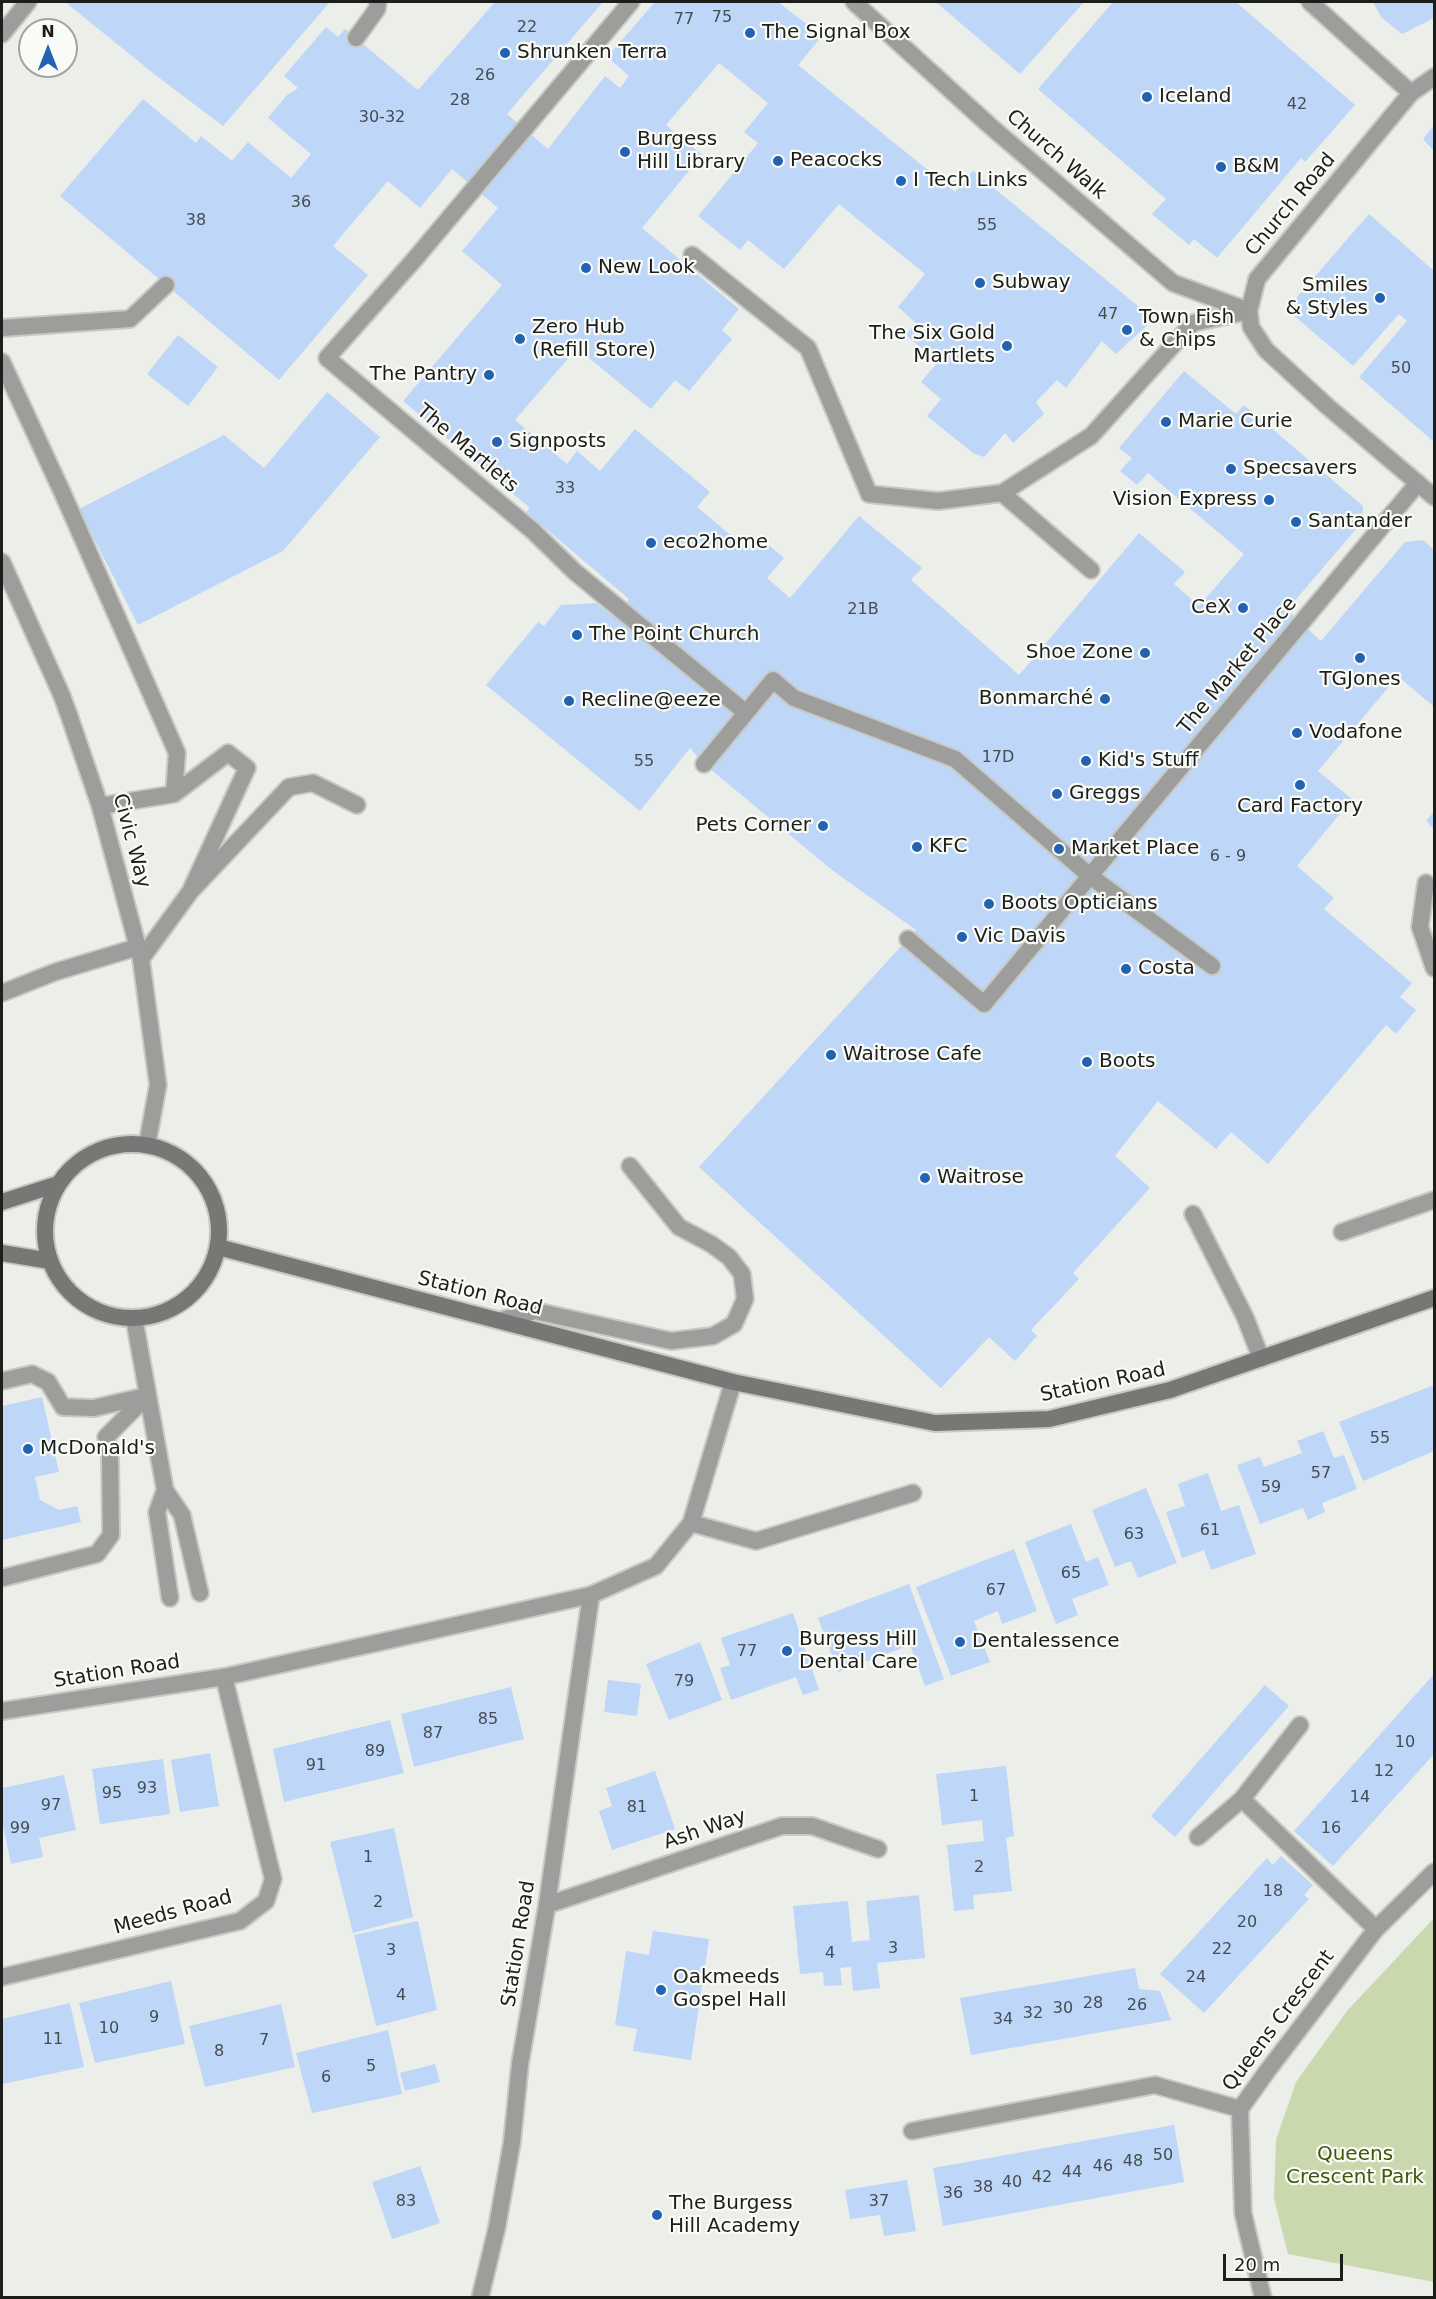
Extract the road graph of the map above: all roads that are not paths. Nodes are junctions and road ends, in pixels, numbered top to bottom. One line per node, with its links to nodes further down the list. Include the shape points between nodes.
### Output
1 (28, 2): 6 (street)
2 (378, 2): 7 (street)
3 (631, 2): 20 (street, The Martlets, via 327,358 524,523 575,572)
4 (854, 2): 12 (street, Church Walk, via 989,125 1173,283)
5 (1310, 2): 9 (street)
6 (2, 34)
7 (356, 38)
8 (1434, 76): 9 (street, Church Road)
9 (1411, 93): 12 (street, Church Road, via 1257,279)
10 (692, 255): 16 (street, via 808,348 869,494 938,501)
11 (166, 285): 13 (street, via 130,319)
12 (1249, 311): 15 (street, via 1251,327 1266,350); 16 (street, via 1193,323 1091,436)
13 (2, 328)
14 (2, 362): 22 (street, via 177,753)
15 (1418, 483): 17 (street); 25 (street, The Market Place)
16 (1002, 493): 19 (street)
17 (1434, 497)
18 (2, 562): 24 (street, Civic Way, via 62,696)
19 (1091, 570)
20 (745, 712): 21 (street); 25 (street, via 773,680 794,698 955,759)
21 (704, 764)
22 (174, 794): 24 (street); 27 (street, via 228,753 247,768)
23 (357, 805): 27 (street, via 313,783 290,787)
24 (100, 806): 29 (street, Civic Way)
25 (1090, 876): 28 (street, The Market Place, via 984,1004); 30 (street)
26 (1426, 883): 31 (street, via 1420,927)
27 (190, 892): 29 (street)
28 (908, 939)
29 (139, 953): 32 (street, via 55,972); 33 (street, Civic Way, via 158,1084)
30 (1212, 966)
31 (1434, 968)
32 (2, 993)
33 (147, 1145): 35 (main road, via 120,1145 95,1152 73,1167); 40 (main road, via 190,1166 205,1184 220,1224)
34 (630, 1166): 45 (street, via 679,1227 729,1257 742,1274 745,1299 734,1324 713,1336 671,1341 535,1311)
35 (58, 1184): 37 (main road); 42 (main road, via 48,1200 44,1222)
36 (1434, 1200): 39 (street)
37 (2, 1202)
38 (1193, 1214): 46 (street)
39 (1342, 1233)
40 (218, 1247): 44 (main road, via 204,1281 194,1293 160,1314); 45 (main road, Station Road)
41 (2, 1253): 42 (main road)
42 (50, 1261): 44 (main road, via 56,1275 82,1303 115,1317)
43 (1434, 1298): 46 (main road, Station Road)
44 (134, 1318): 49 (street)
45 (502, 1320): 48 (main road, Station Road)
46 (1262, 1358): 48 (main road, Station Road, via 1170,1390 1049,1419 935,1423)
47 (2, 1381): 49 (street, via 32,1374 48,1382 63,1407 94,1408)
48 (733, 1382): 52 (street, Station Road)
49 (147, 1396): 50 (street); 53 (street, via 105,1437 110,1454 111,1535 97,1554)
50 (165, 1490): 54 (street, via 182,1515); 56 (street, via 157,1512)
51 (913, 1493): 52 (street, via 756,1541)
52 (691, 1523): 55 (street, Station Road, via 656,1566)
53 (2, 1578)
54 (200, 1593)
55 (591, 1595): 57 (street, Station Road); 64 (street, Station Road)
56 (170, 1598)
57 (224, 1677): 58 (street, Station Road); 66 (street, Meeds Road, via 273,1879 266,1901 240,1921)
58 (2, 1711)
59 (1300, 1725): 60 (street)
60 (1242, 1799): 61 (street); 65 (street)
61 (1198, 1837)
62 (878, 1849): 64 (street, Ash Way, via 812,1826 782,1826)
63 (1434, 1872): 65 (street, Queens Crescent)
64 (547, 1905): 69 (street, Station Road, via 508,2163)
65 (1376, 1929): 67 (street, Queens Crescent)
66 (2, 1977)
67 (1240, 2109): 68 (street, Queens Crescent, via 1155,2085); 70 (street, via 1243,2212)
68 (912, 2131)
69 (480, 2298)
70 (1263, 2298)

